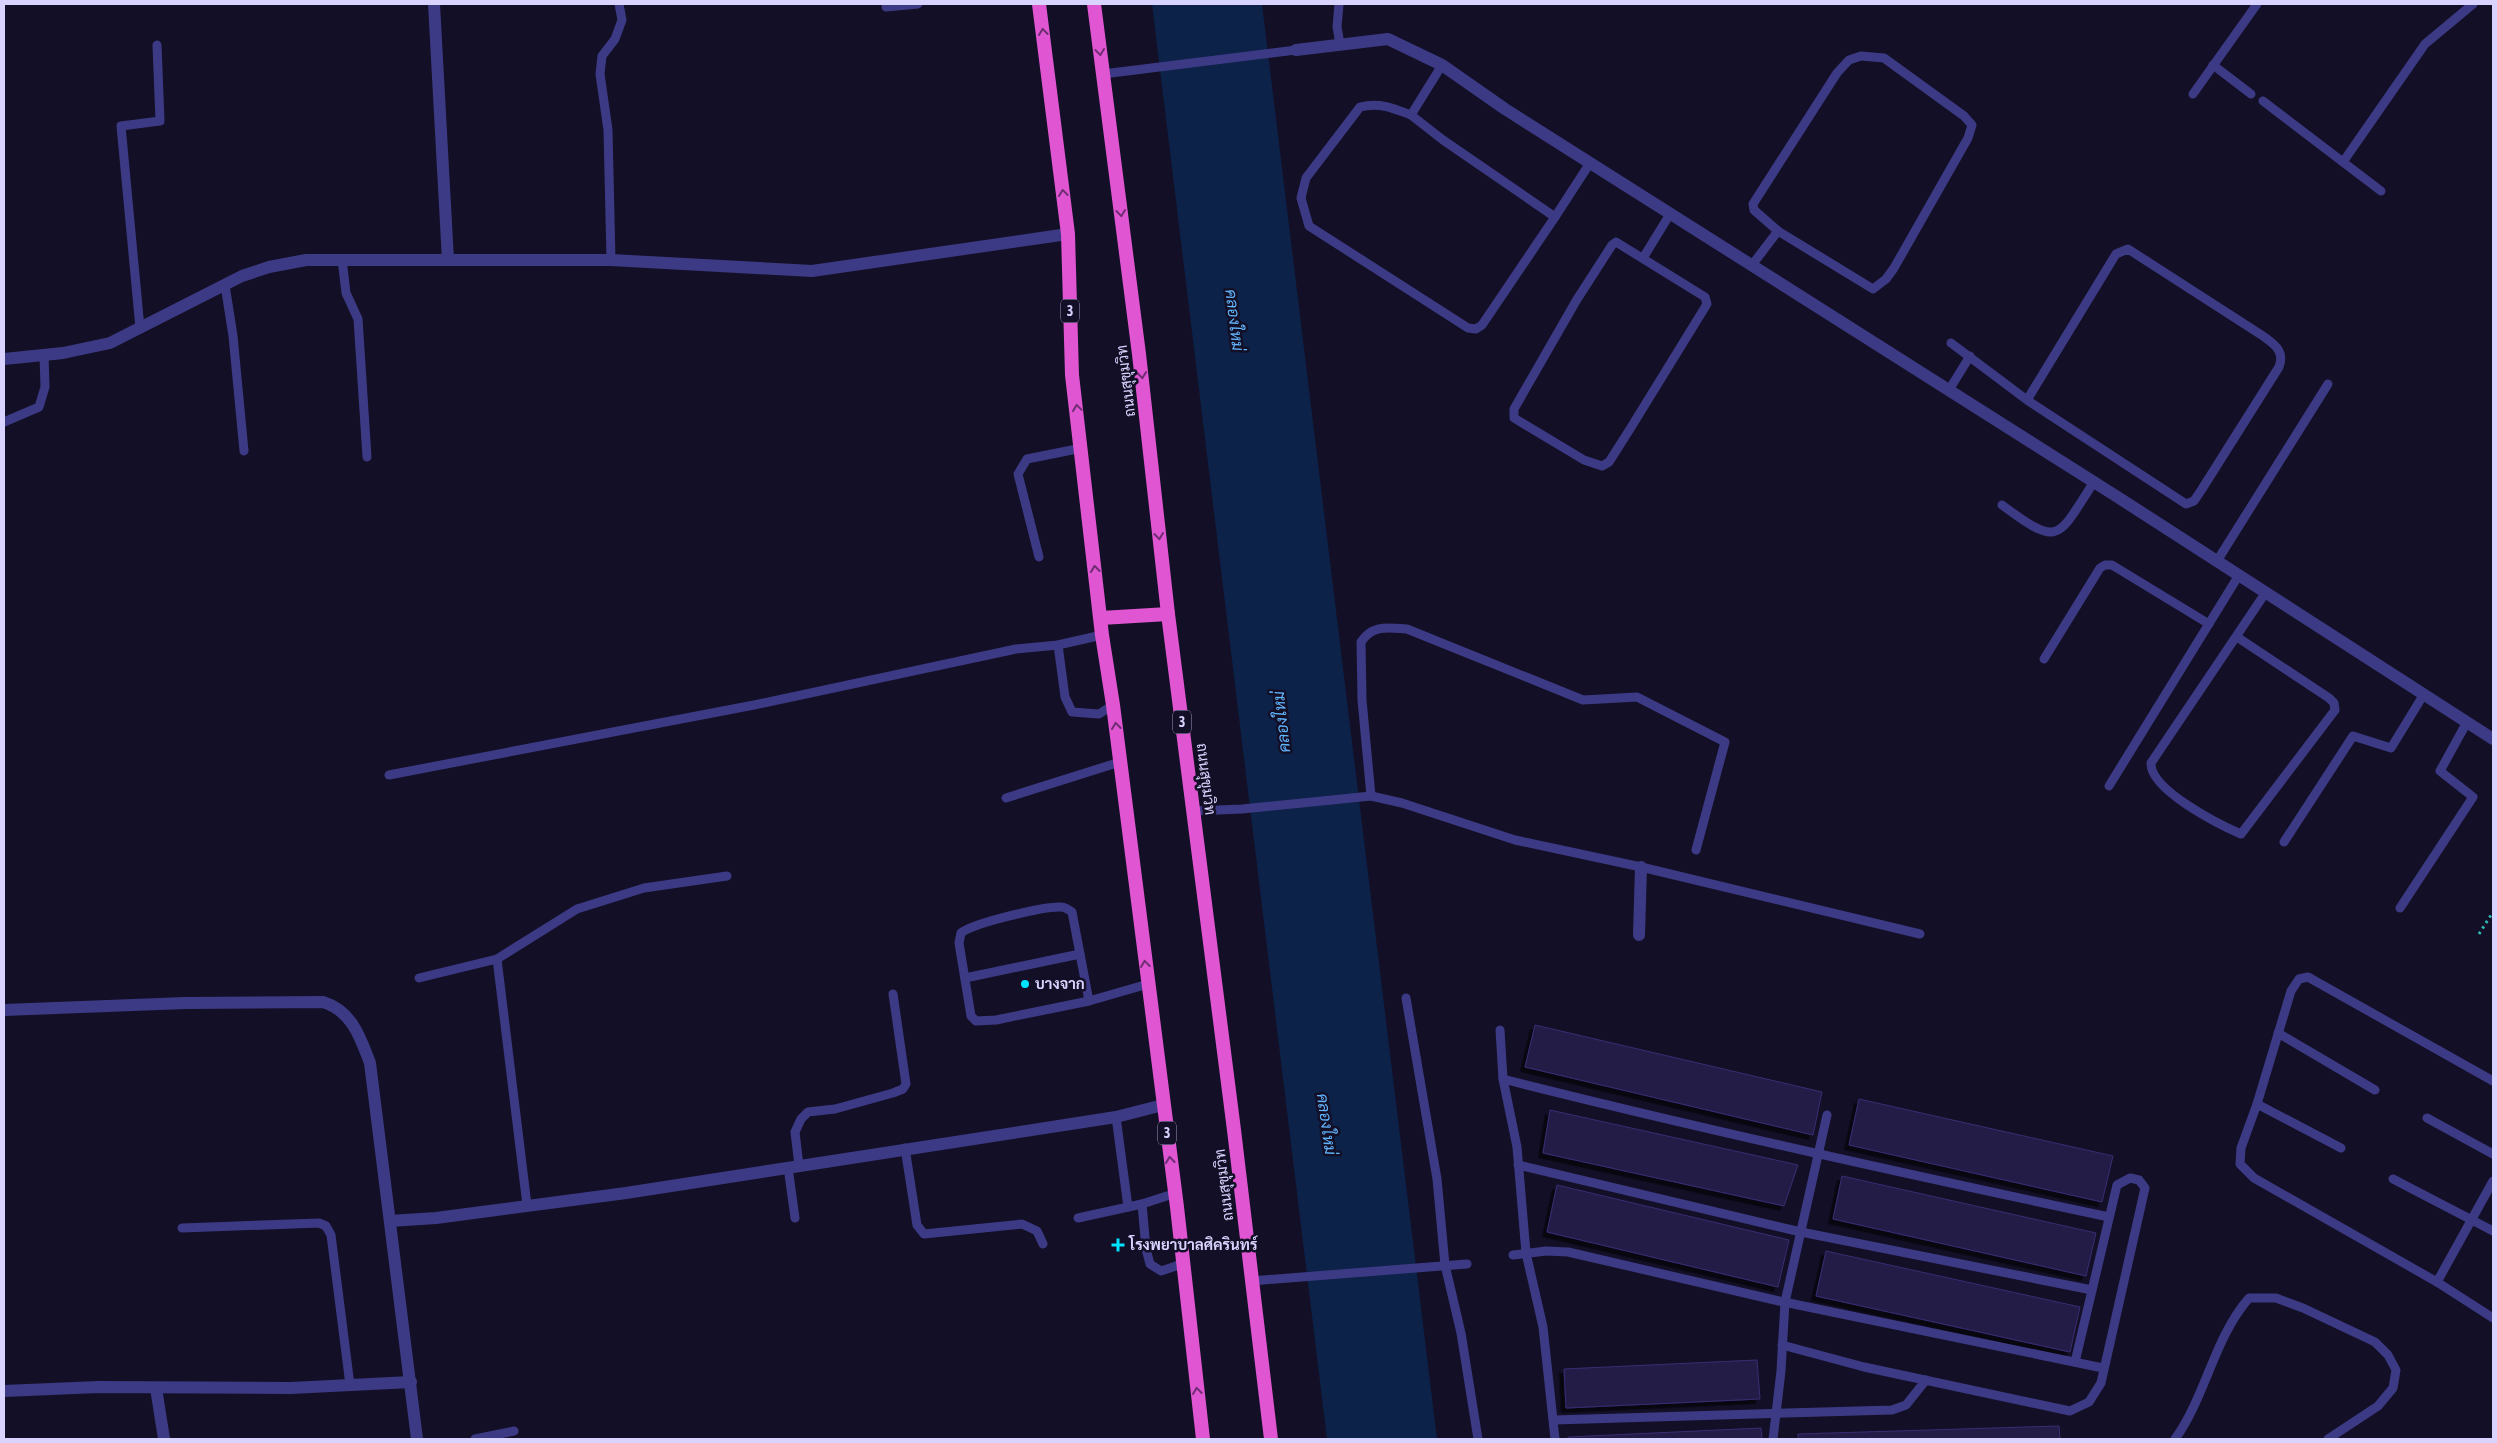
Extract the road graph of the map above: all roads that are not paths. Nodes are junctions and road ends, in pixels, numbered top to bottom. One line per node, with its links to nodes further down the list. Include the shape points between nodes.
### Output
1 (434, 4): 29 (street)
2 (619, 4): 30 (lane, via 622,20 615,39 602,56 600,74 608,130)
3 (918, 4): 9 (lane)
4 (1039, 4): 26 (highway, 3, one-way to 4)
5 (1094, 4): 15 (highway, ถนนสุขุมวิท / 3, one-way to 15)
6 (1339, 4): 10 (lane, via 1337,27)
7 (2257, 4): 14 (lane)
8 (2473, 4): 20 (lane, via 2425,44)
9 (886, 8)
10 (1340, 44): 12 (street); 13 (street, via 1388,39)
11 (157, 45): 33 (lane, via 160,121 121,126)
12 (1296, 50): 15 (lane)
13 (1442, 65): 19 (lane); 21 (street)
14 (2213, 65): 16 (lane); 17 (lane)
15 (1103, 74): 51 (highway, ถนนสุขุมวิท / 3, one-way to 51)
16 (2193, 94)
17 (2251, 94)
18 (2263, 101): 20 (lane)
19 (1411, 114): 24 (lane, via 1443,140); 24 (lane, via 1385,105 1360,107 1306,178 1301,198 1310,226 1468,328 1476,329 1482,325)
20 (2343, 162): 22 (lane)
21 (1590, 163): 23 (street); 24 (lane)
22 (2382, 192)
23 (1670, 214): 27 (lane); 31 (street)
24 (1555, 216)
25 (1778, 230): 25 (lane, via 1866,286 1877,287 1898,260 1968,138 1972,125 1884,58 1861,56 1848,60 1753,204 1754,210); 31 (lane)
26 (1068, 234): 30 (street, via 812,271); 42 (highway, 3, one-way to 26, via 1072,375)
27 (1643, 258): 27 (lane, via 1705,297 1707,304 1630,430 1609,462 1602,466 1584,460 1514,418 1514,409 1612,245 1616,242)
28 (342, 259): 29 (street); 32 (street, via 306,260 269,267); 44 (lane, via 346,293 358,319)
29 (448, 260): 30 (street)
30 (611, 260)
31 (1752, 265): 39 (street)
32 (225, 285): 33 (street); 43 (lane)
33 (140, 328): 35 (street, via 110,344)
34 (1952, 343): 36 (lane)
35 (44, 355): 37 (street); 41 (lane, via 45,386 39,408)
36 (1970, 356): 39 (lane); 40 (lane)
37 (4, 359)
38 (2328, 384): 48 (lane)
39 (1949, 390): 45 (street)
40 (2027, 400): 40 (lane, via 2186,504 2194,501 2202,490 2282,359 2278,348 2263,336 2128,249 2116,254)
41 (4, 422)
42 (1082, 448): 47 (lane, via 1027,458 1018,474); 52 (highway, 3, one-way to 42)
43 (244, 451)
44 (367, 456)
45 (2094, 482): 46 (lane, via 2063,529 2052,533 2033,528); 48 (street)
46 (2002, 505)
47 (1040, 557)
48 (2217, 561): 49 (street)
49 (2239, 575): 50 (street); 53 (lane)
50 (2266, 592): 55 (lane); 58 (street)
51 (1168, 614): 52 (highway); 67 (highway, ถนนสุขุมวิท / 3)
52 (1101, 618): 54 (highway, 3)
53 (2209, 624): 57 (lane, via 2112,565 2105,565 2100,568); 64 (lane)
54 (1102, 635): 56 (lane); 59 (highway, 3)
55 (2237, 637): 55 (lane, via 2329,698 2335,710 2241,834 2210,820 2176,796 2160,782 2151,768 2151,763)
56 (1058, 645): 59 (lane, via 1065,697 1072,712 1099,714); 63 (lane, via 1016,649 754,705)
57 (2044, 659)
58 (2424, 694): 60 (street); 68 (lane, via 2391,748 2353,736)
59 (1113, 706): 62 (highway, 3, one-way to 59)
60 (2467, 722): 61 (street); 72 (lane, via 2440,771 2473,797)
61 (2493, 739)
62 (1120, 762): 66 (lane); 79 (highway, 3, one-way to 62)
63 (389, 775)
64 (2109, 786)
65 (1367, 796): 67 (lane, via 1242,810); 69 (lane, via 1361,642 1380,628 1407,629 1583,700 1637,697 1725,742); 70 (lane, via 1402,803 1515,840)
66 (1006, 798)
67 (1194, 811): 120 (highway, ถนนสุขุมวิท / 3)
68 (2284, 842)
69 (1696, 850)
70 (1641, 867): 73 (lane); 74 (street)
71 (728, 876): 76 (lane, via 644,888 577,909)
72 (2400, 908)
73 (1920, 934)
74 (1639, 935)
75 (1080, 954): 78 (lane); 78 (lane, via 1072,912 1060,907 1050,908 967,928 961,933 960,943); 82 (lane)
76 (497, 959): 77 (lane); 104 (lane)
77 (419, 978)
78 (965, 978): 82 (lane, via 971,1016 976,1021 996,1020)
79 (1148, 984): 82 (lane); 90 (highway, 3)
80 (893, 994): 99 (lane, via 906,1084 893,1093 808,1112 795,1132)
81 (1406, 998): 119 (lane, via 1437,1179)
82 (1089, 1001)
83 (4, 1010): 110 (street, via 185,1003 309,1001 332,1004 350,1019 370,1063)
84 (1500, 1030): 86 (lane)
85 (2278, 1033): 87 (lane, via 2291,991 2299,979 2308,977); 88 (lane); 89 (lane)
86 (1504, 1079): 97 (lane); 98 (lane)
87 (2493, 1081)
88 (2375, 1090)
89 (2257, 1104): 95 (lane); 121 (lane, via 2241,1148 2240,1164 2254,1178)
90 (1163, 1105): 92 (street); 102 (highway, 3, one-way to 90)
91 (1827, 1115): 97 (lane)
92 (1116, 1117): 94 (street); 105 (lane)
93 (2427, 1118): 96 (lane)
94 (905, 1148): 99 (street); 114 (lane, via 917,1225 924,1234 1022,1224 1037,1231)
95 (2341, 1148)
96 (2493, 1154)
97 (1817, 1155): 106 (lane); 113 (lane)
98 (1518, 1165): 113 (lane); 115 (lane)
99 (793, 1167): 104 (street, via 626,1194); 107 (lane)
100 (2393, 1179): 109 (lane)
101 (2493, 1181): 109 (lane)
102 (1173, 1194): 103 (lane); 117 (highway, 3)
103 (1142, 1204): 105 (lane); 117 (lane, via 1150,1264 1161,1270)
104 (527, 1205): 110 (street)
105 (1128, 1207): 108 (lane)
106 (2109, 1217): 122 (lane); 127 (lane, via 2117,1185 2130,1178 2139,1180 2145,1188)
107 (795, 1218)
108 (1078, 1218)
109 (2472, 1219): 112 (lane); 121 (lane)
110 (390, 1221): 129 (street)
111 (182, 1228): 130 (lane, via 258,1223 318,1223 326,1226 331,1235)
112 (2493, 1231)
113 (1801, 1232): 122 (lane); 123 (lane)
114 (1042, 1244)
115 (1526, 1253): 116 (lane); 123 (lane, via 1568,1252); 134 (lane, via 1543,1327)
116 (1513, 1255)
117 (1182, 1262): 140 (highway, 3, one-way to 117)
118 (1468, 1264): 119 (lane)
119 (1445, 1265): 120 (lane); 142 (lane, via 1461,1333)
120 (1251, 1281): 141 (highway, ถนนสุขุมวิท / 3)
121 (2437, 1282): 124 (lane)
122 (2092, 1290): 126 (lane)
123 (1785, 1302): 125 (lane); 126 (lane)
124 (2493, 1318)
125 (1782, 1345): 128 (lane); 133 (lane)
126 (2075, 1362): 127 (lane)
127 (2103, 1368): 128 (lane, via 2101,1383 2089,1402 2070,1411)
128 (1926, 1380): 133 (lane, via 1906,1405 1892,1410)
129 (411, 1382): 130 (street); 138 (street)
130 (350, 1385): 131 (street)
131 (156, 1388): 132 (street); 137 (street)
132 (4, 1391)
133 (1775, 1414): 134 (lane); 144 (lane)
134 (1554, 1420): 143 (lane)
135 (514, 1431): 139 (lane)
136 (2179, 1437): 145 (lane, via 2235,1314 2249,1298 2276,1298 2375,1342 2388,1355 2396,1370 2393,1388 2378,1406)
137 (164, 1439)
138 (417, 1439)
139 (475, 1439)
140 (1203, 1439)
141 (1271, 1439)
142 (1478, 1439)
143 (1555, 1439)
144 (1773, 1439)
145 (2328, 1439)

